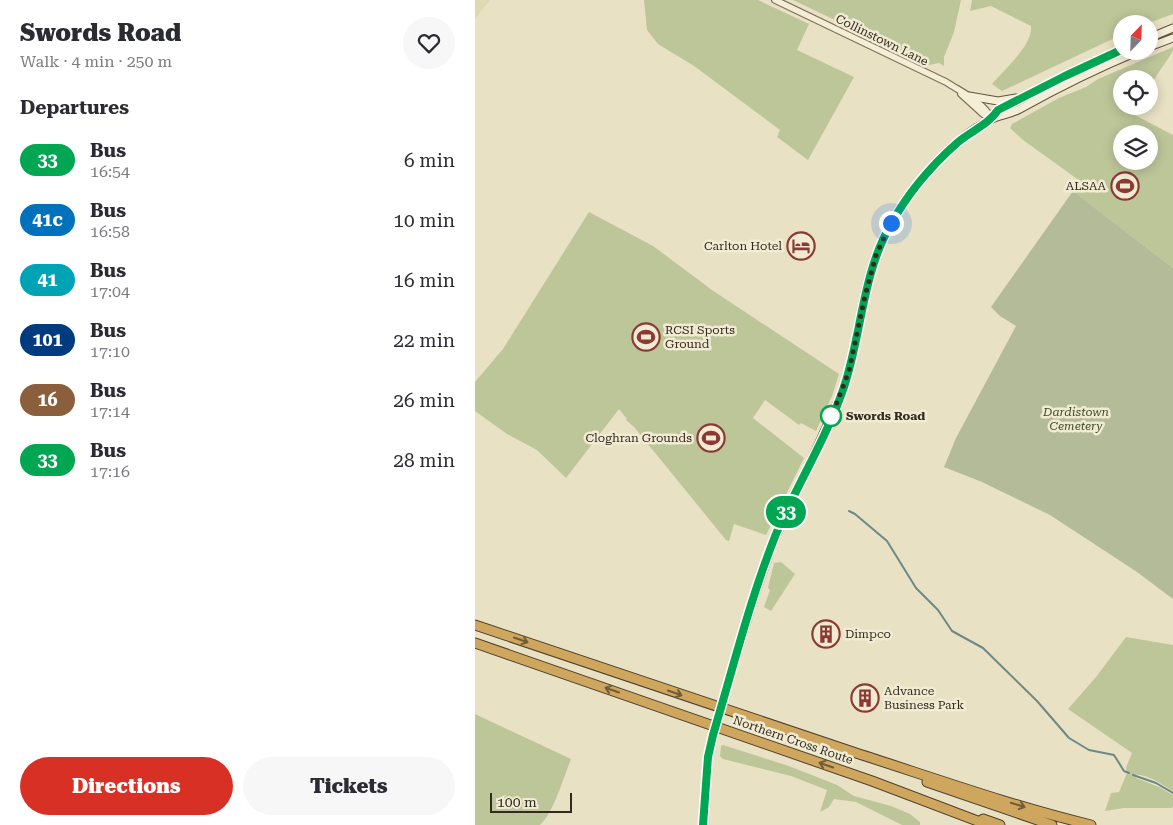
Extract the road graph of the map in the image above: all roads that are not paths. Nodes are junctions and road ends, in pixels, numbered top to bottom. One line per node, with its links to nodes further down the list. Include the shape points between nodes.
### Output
1 (775, 0): 8 (street, Collinstown Lane)
2 (1173, 28): 3 (main road)
3 (1158, 34)
4 (1173, 38): 5 (main road)
5 (1158, 44)
6 (1113, 54): 10 (main road)
7 (1118, 60): 11 (main road, via 1075,79 1009,115)
8 (953, 86): 9 (street, Collinstown Lane); 11 (street, Collinstown Lane)
9 (969, 96): 10 (main road, via 998,101); 11 (street, Collinstown Lane)
10 (1021, 98): 11 (main road, via 998,110)
11 (992, 119): 14 (main road, via 963,138 930,169 904,203 883,239 870,273 843,388 773,543)
12 (475, 625): 15 (highway, Northern Cross Route, one-way to 15)
13 (475, 643): 17 (highway, Northern Cross Route, one-way to 13)
14 (723, 700)
15 (729, 711): 21 (highway); 22 (highway, one-way to 22, via 1043,813)
16 (713, 735): 18 (main road, via 708,757)
17 (872, 781): 19 (highway, Northern Cross Route); 20 (highway)
18 (703, 825)
19 (988, 825)
20 (1000, 825)
21 (1052, 825)
22 (1091, 825)

